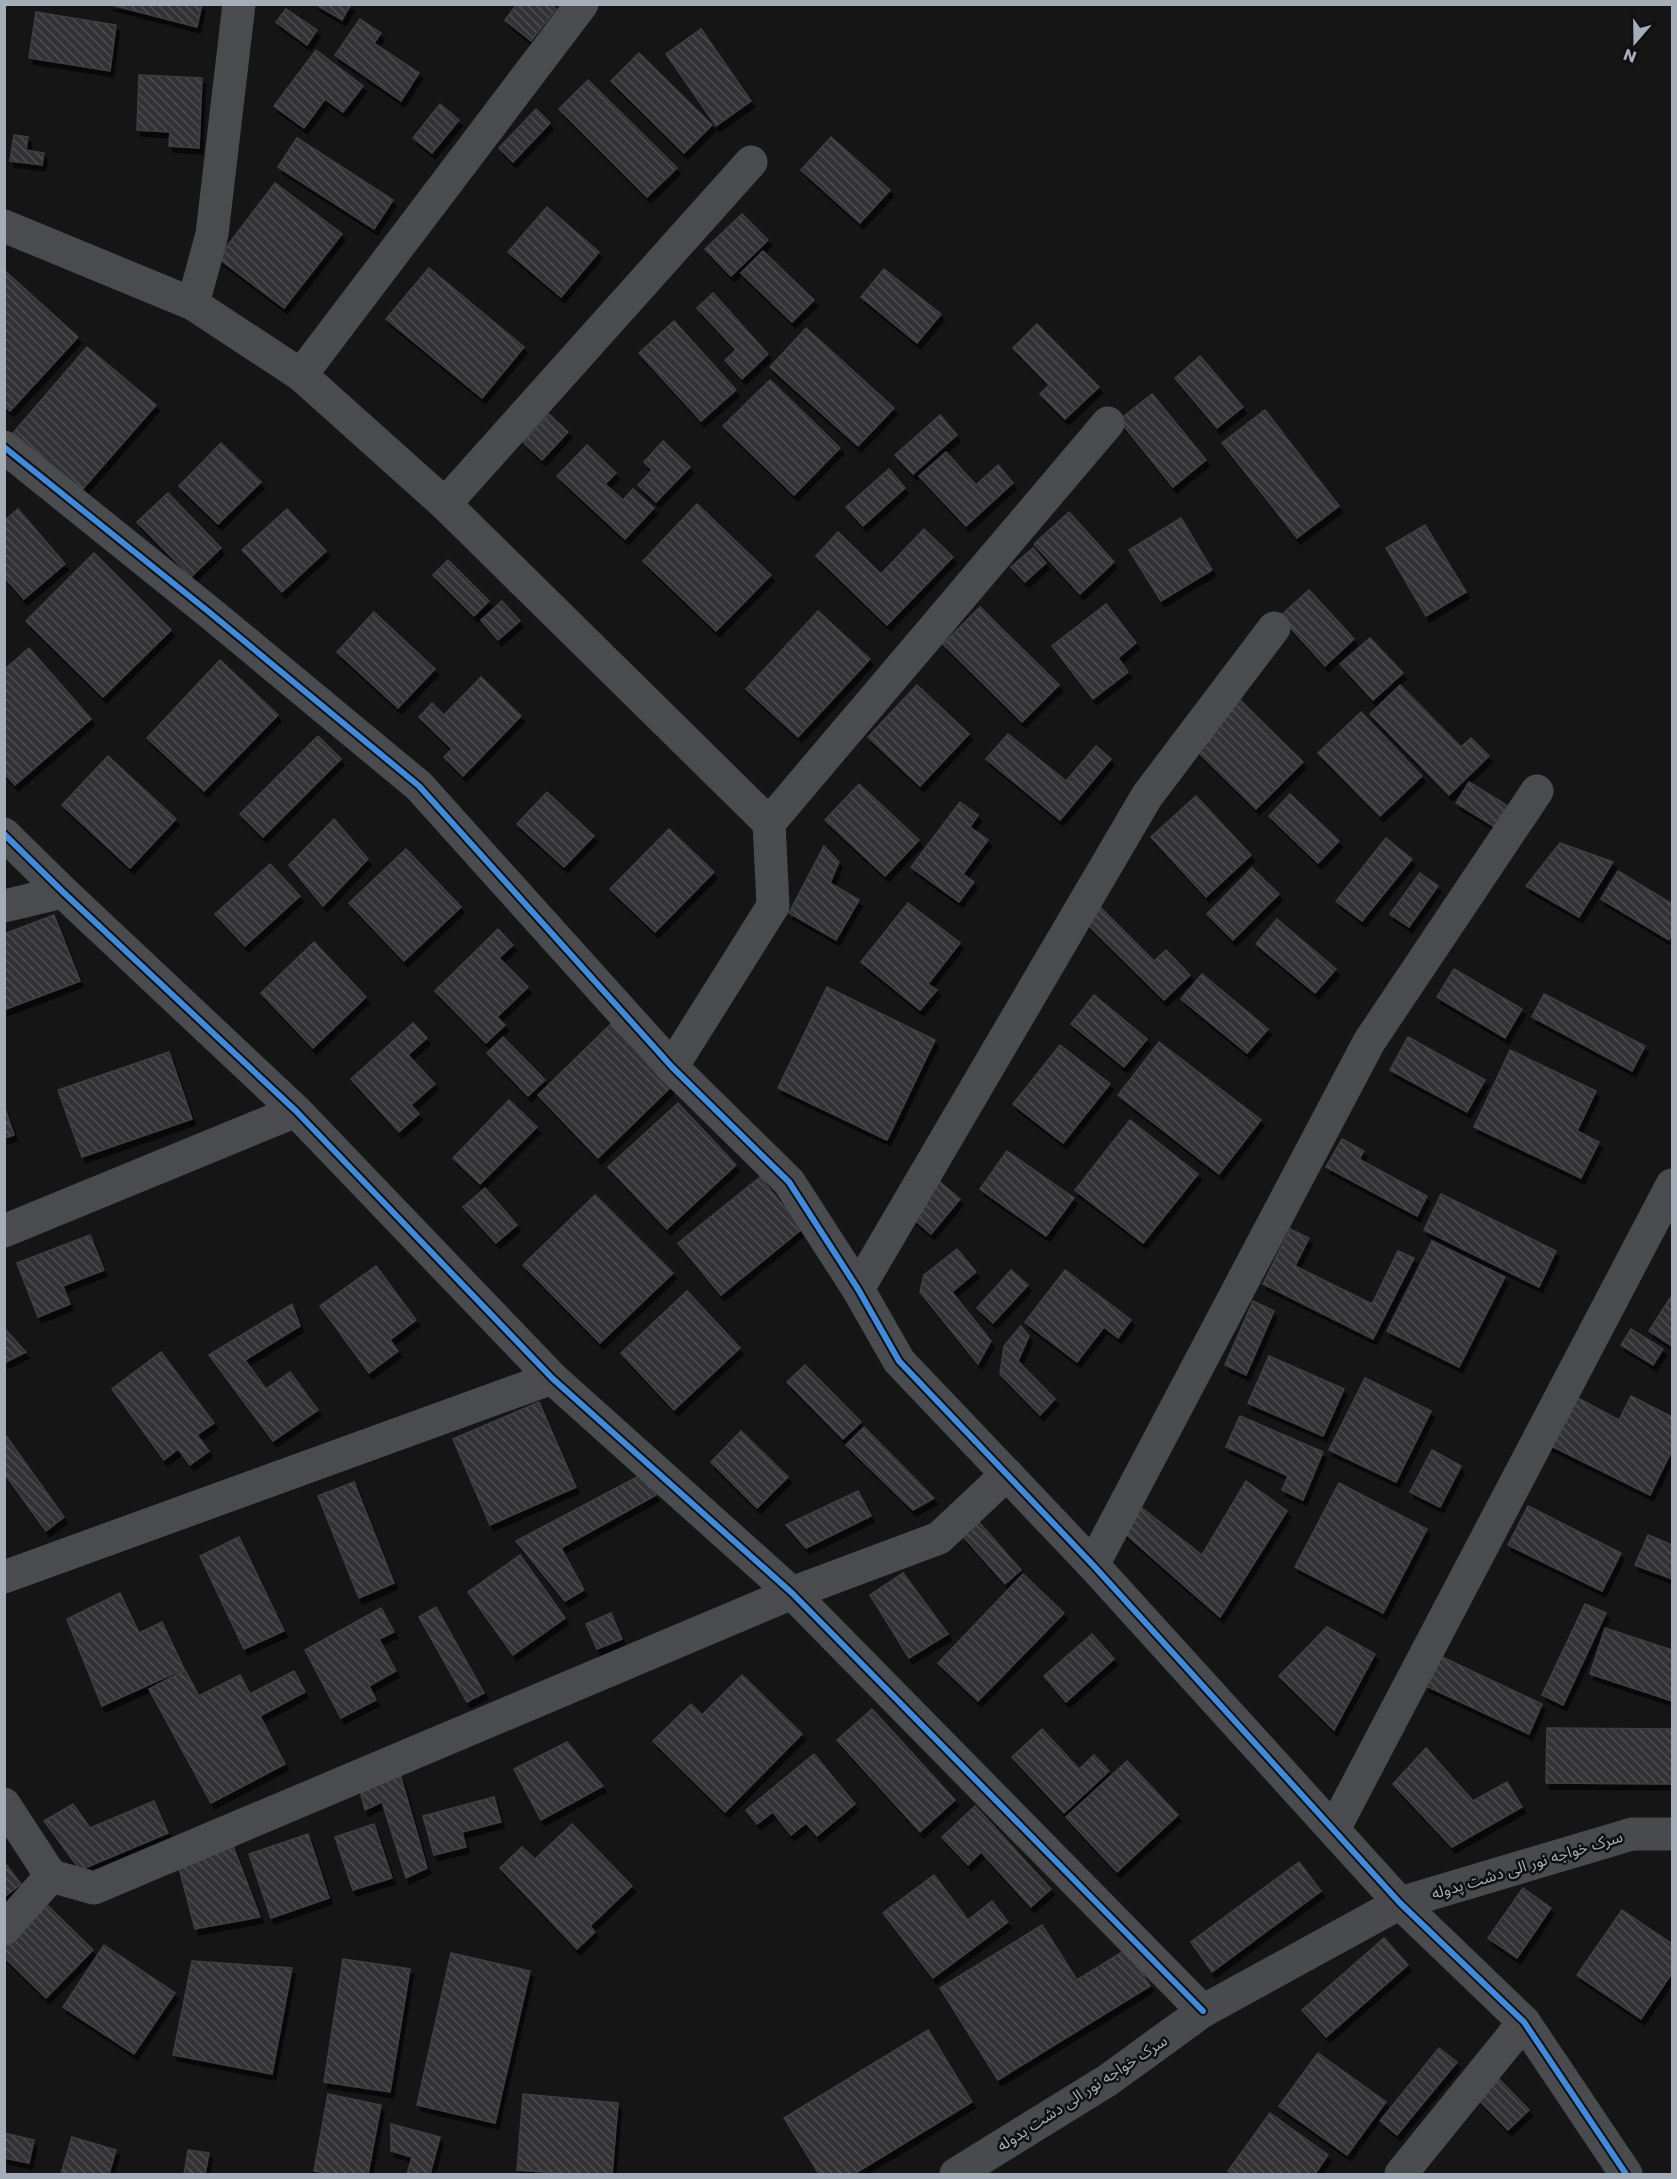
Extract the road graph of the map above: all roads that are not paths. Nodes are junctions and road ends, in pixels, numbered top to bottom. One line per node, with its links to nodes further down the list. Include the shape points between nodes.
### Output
1 (239, 4): 5 (street, via 213,234)
2 (582, 4): 6 (street)
3 (751, 162): 9 (street)
4 (4, 226): 5 (street)
5 (193, 304): 6 (street)
6 (301, 375): 9 (street)
7 (1108, 423): 12 (street)
8 (4, 447): 16 (street, via 419,786)
9 (445, 504): 12 (street)
10 (1274, 628): 20 (street, via 1147,796)
11 (1537, 791): 23 (street, via 1370,1042)
12 (769, 823): 16 (street, via 773,906)
13 (4, 834): 14 (street)
14 (63, 892): 15 (street); 17 (street)
15 (4, 906)
16 (672, 1067): 20 (street, via 789,1182)
17 (296, 1111): 19 (street); 21 (street)
18 (1672, 1185): 27 (street)
19 (4, 1231)
20 (858, 1289): 22 (street, via 899,1360)
21 (552, 1378): 24 (street); 25 (street)
22 (1006, 1474): 23 (street); 25 (street, via 939,1538)
23 (1094, 1565): 27 (street)
24 (4, 1577)
25 (792, 1593): 29 (street, via 94,1887); 32 (street)
26 (4, 1804): 29 (street)
27 (1334, 1829): 30 (street)
28 (1672, 1834): 30 (main road, سرک خواجه نور الی دشت پدوله, via 1632,1834)
29 (51, 1876): 31 (street)
30 (1400, 1903): 32 (main road, سرک خواجه نور الی دشت پدوله); 33 (street)
31 (4, 1929)
32 (1203, 2012): 34 (main road, سرک خواجه نور الی دشت پدوله, via 1108,2080)
33 (1524, 2022): 35 (street); 36 (street)
34 (956, 2175)
35 (1401, 2175)
36 (1626, 2175)

